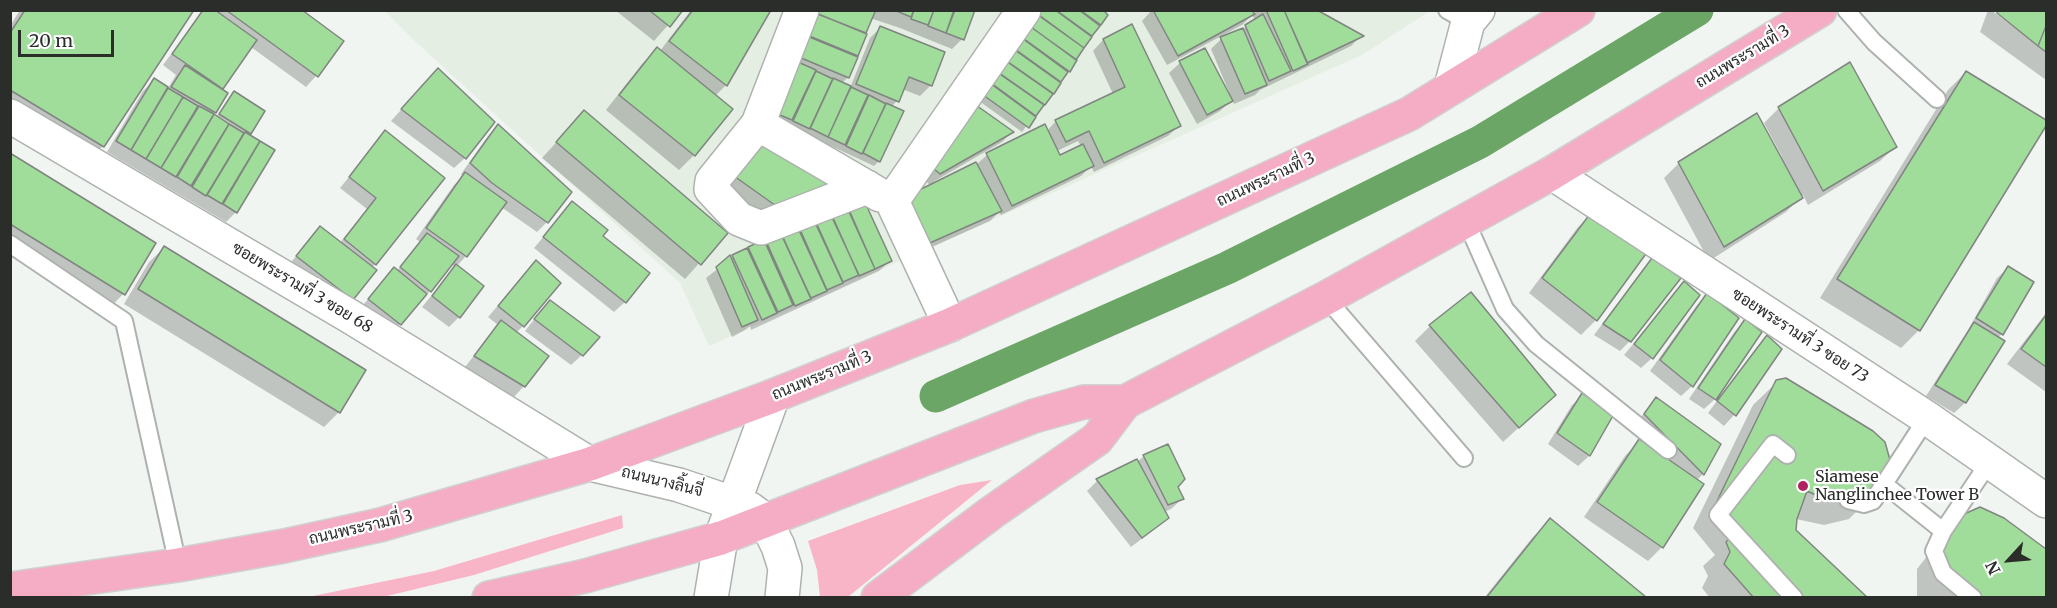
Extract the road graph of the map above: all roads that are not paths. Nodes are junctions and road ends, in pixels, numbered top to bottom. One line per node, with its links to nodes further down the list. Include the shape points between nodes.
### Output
1 (802, 10): 10 (street)
2 (1024, 10): 12 (street)
3 (1578, 10): 7 (main road, ถนนพระรามที่ 3)
4 (1820, 10): 11 (main road, ถนนพระรามที่ 3)
5 (1846, 10): 8 (lane, via 1874,42)
6 (1464, 14): 7 (street)
7 (1451, 87): 16 (main road, ถนนพระรามที่ 3, via 1409,114)
8 (1937, 99)
9 (10, 116): 24 (street, ซอยพระรามที่ 3 ซอย 68, via 351,317)
10 (758, 124): 12 (street); 12 (street, via 712,181 711,189 739,219 761,228)
11 (1552, 173): 13 (main road, ถนนพระรามที่ 3); 19 (street, ซอยพระรามที่ 3 ซอย 73)
12 (879, 194): 16 (street)
13 (1466, 221): 15 (main road, ถนนพระรามที่ 3); 20 (lane, via 1505,309 1536,344)
14 (10, 244): 32 (lane, via 124,321)
15 (1326, 298): 18 (main road, ถนนพระรามที่ 3); 22 (lane)
16 (950, 325): 17 (main road, ถนนพระรามที่ 3)
17 (774, 396): 24 (main road, ถนนพระรามที่ 3); 28 (street)
18 (1125, 402): 29 (main road, ถนนพระรามที่ 3, via 1084,402 1034,416); 39 (main road, via 1097,440)
19 (1927, 418): 23 (street, ซอยพระรามที่ 3 ซอย 73); 25 (lane)
20 (1668, 450)
21 (1787, 455): 40 (lane, via 1773,444 1718,515)
22 (1464, 458)
23 (1990, 461): 27 (street, ซอยพระรามที่ 3 ซอย 73); 30 (lane)
24 (590, 464): 28 (street, ถนนนางลิ้นจี่); 32 (main road, ถนนพระรามที่ 3, via 380,525)
25 (1884, 484): 26 (lane, via 1870,503); 30 (lane)
26 (1848, 500)
27 (2046, 501)
28 (734, 502): 29 (street, ถนนนางลิ้นจี่); 31 (street)
29 (765, 520): 31 (main road, ถนนพระรามที่ 3); 38 (street, via 785,568)
30 (1943, 531): 41 (lane, via 1934,551 1937,562 1943,573)
31 (720, 538): 33 (main road, ถนนพระรามที่ 3); 37 (street)
32 (178, 565): 34 (main road, ถนนพระรามที่ 3)
33 (585, 576): 35 (main road, ถนนพระรามที่ 3); 36 (main road, ถนนพระรามที่ 3)
34 (10, 589)
35 (489, 597)
36 (550, 597)
37 (711, 597)
38 (782, 597)
39 (878, 597)
40 (1794, 597)
41 (1972, 597)

